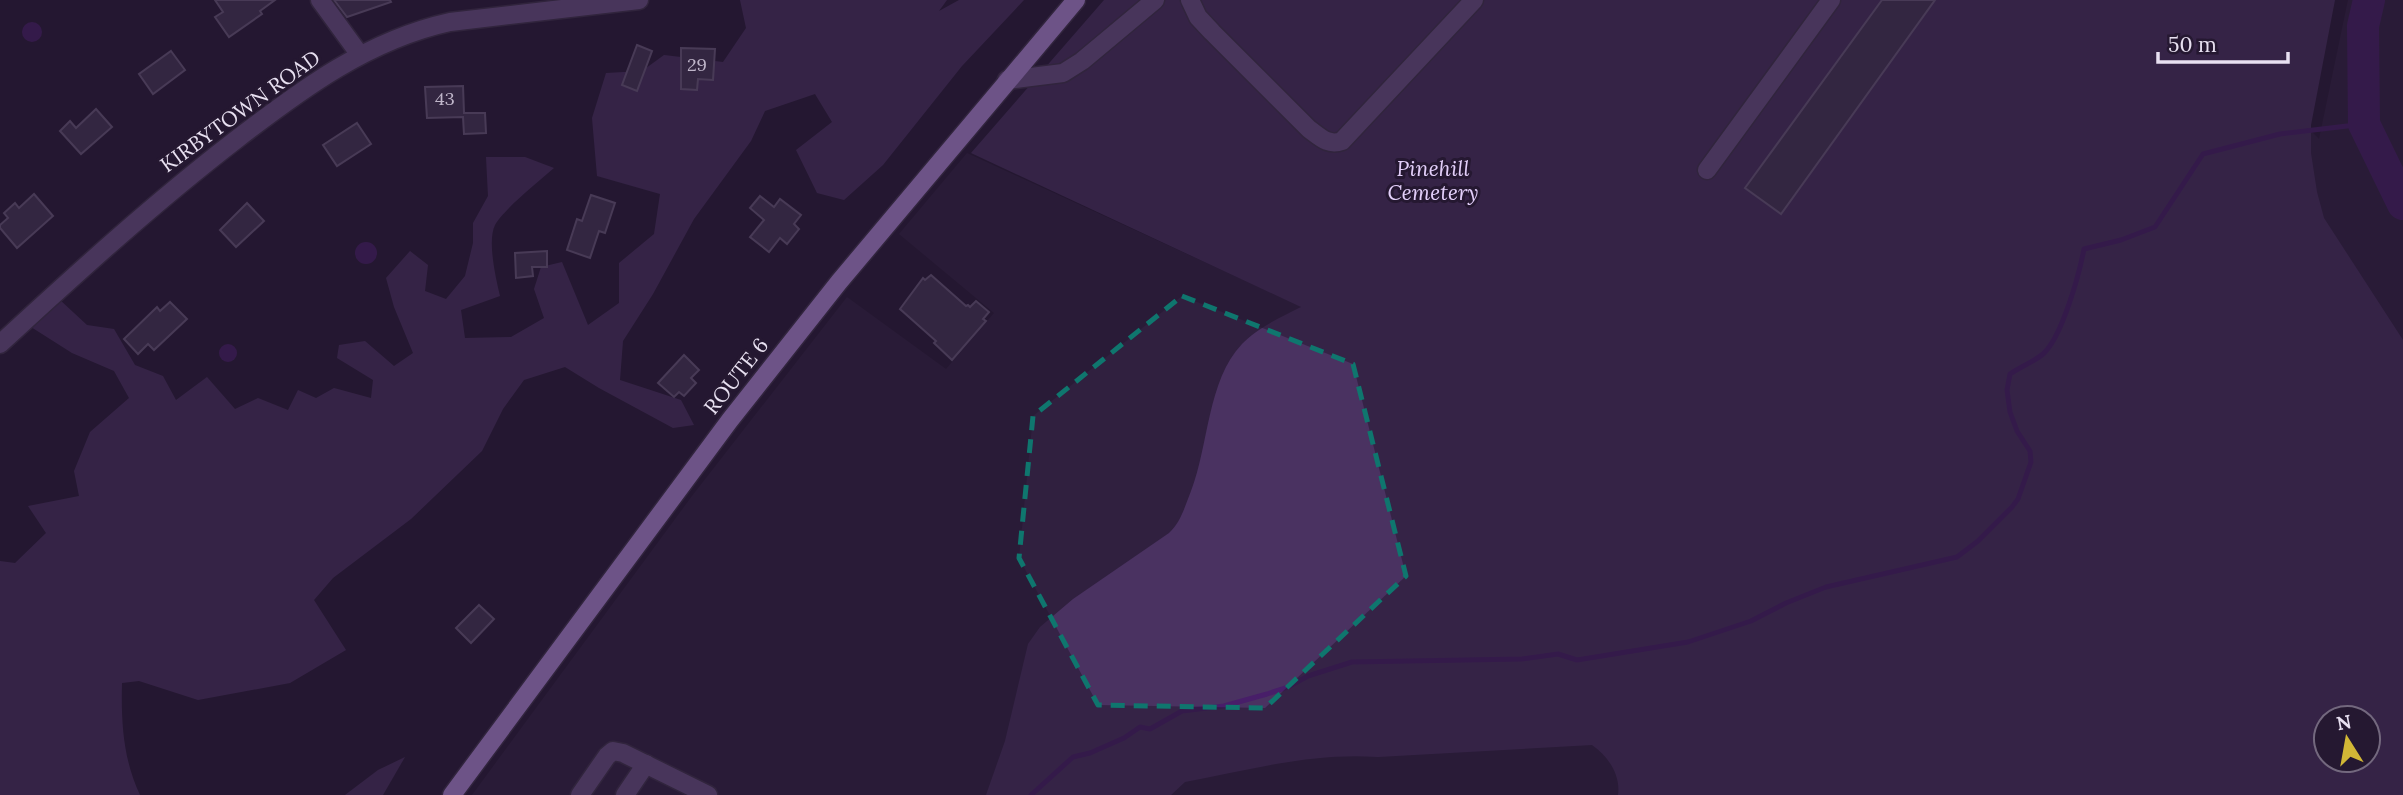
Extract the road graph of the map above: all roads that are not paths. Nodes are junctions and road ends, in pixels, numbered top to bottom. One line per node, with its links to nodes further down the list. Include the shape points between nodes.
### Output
1 (320, 0): 8 (street)
2 (639, 0): 8 (street, KIRBYTOWN ROAD, via 450,22 400,36)
3 (1076, 0): 9 (main road, ROUTE 6)
4 (1154, 0): 9 (street, via 1063,73)
5 (1190, 0): 6 (street, via 1212,32 1309,129 1332,144 1342,141)
6 (1474, 0)
7 (1831, 0): 10 (street)
8 (360, 55): 11 (street, KIRBYTOWN ROAD, via 280,106 186,178)
9 (1007, 80): 14 (main road, ROUTE 6, via 730,421)
10 (1707, 170)
11 (0, 344)
12 (646, 765): 13 (street); 15 (street, via 613,751); 16 (street)
13 (700, 793)
14 (452, 795)
15 (580, 795)
16 (625, 795)

